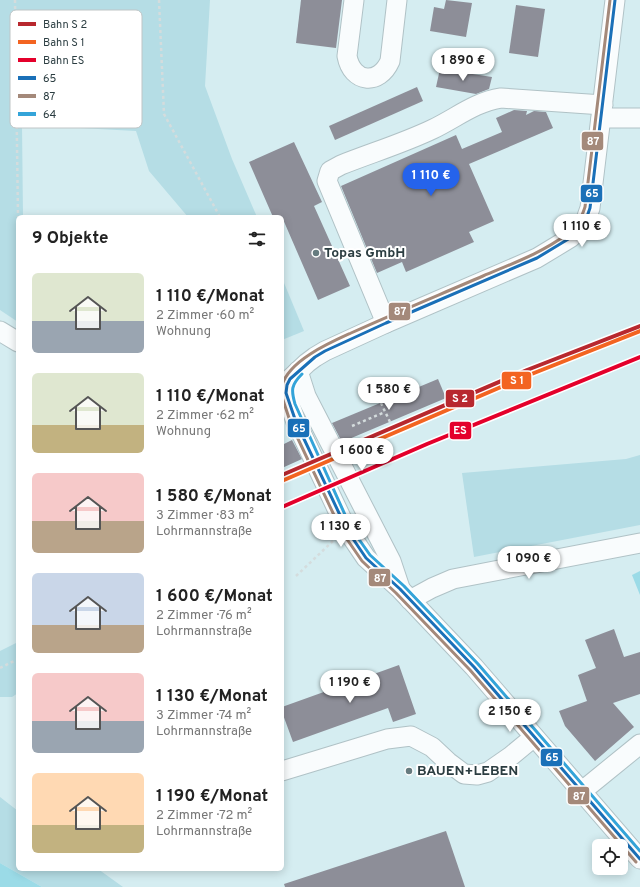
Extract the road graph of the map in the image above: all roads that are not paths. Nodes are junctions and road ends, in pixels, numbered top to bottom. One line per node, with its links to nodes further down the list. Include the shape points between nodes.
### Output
1 (354, 0): 2 (street, via 348,64 359,76 366,78 381,74 390,61)
2 (397, 0)
3 (615, 0): 4 (street)
4 (602, 111): 5 (street); 6 (street, via 590,208 584,225 570,238 537,258); 6 (street, via 501,98 488,100 434,129 330,171 328,181)
5 (640, 118)
6 (386, 323): 9 (street, via 325,351)
7 (0, 331): 8 (street)
8 (16, 341)
9 (290, 371): 11 (street, via 286,393 296,422 347,530 366,558)
10 (640, 543): 11 (street, via 453,579 432,588)
11 (405, 594): 12 (street, via 474,667)
12 (534, 737): 14 (street, via 488,772 477,776 464,774 432,747 411,736 387,739); 15 (street)
13 (640, 744): 15 (street)
14 (284, 770)
15 (581, 792): 16 (street)
16 (640, 859)

